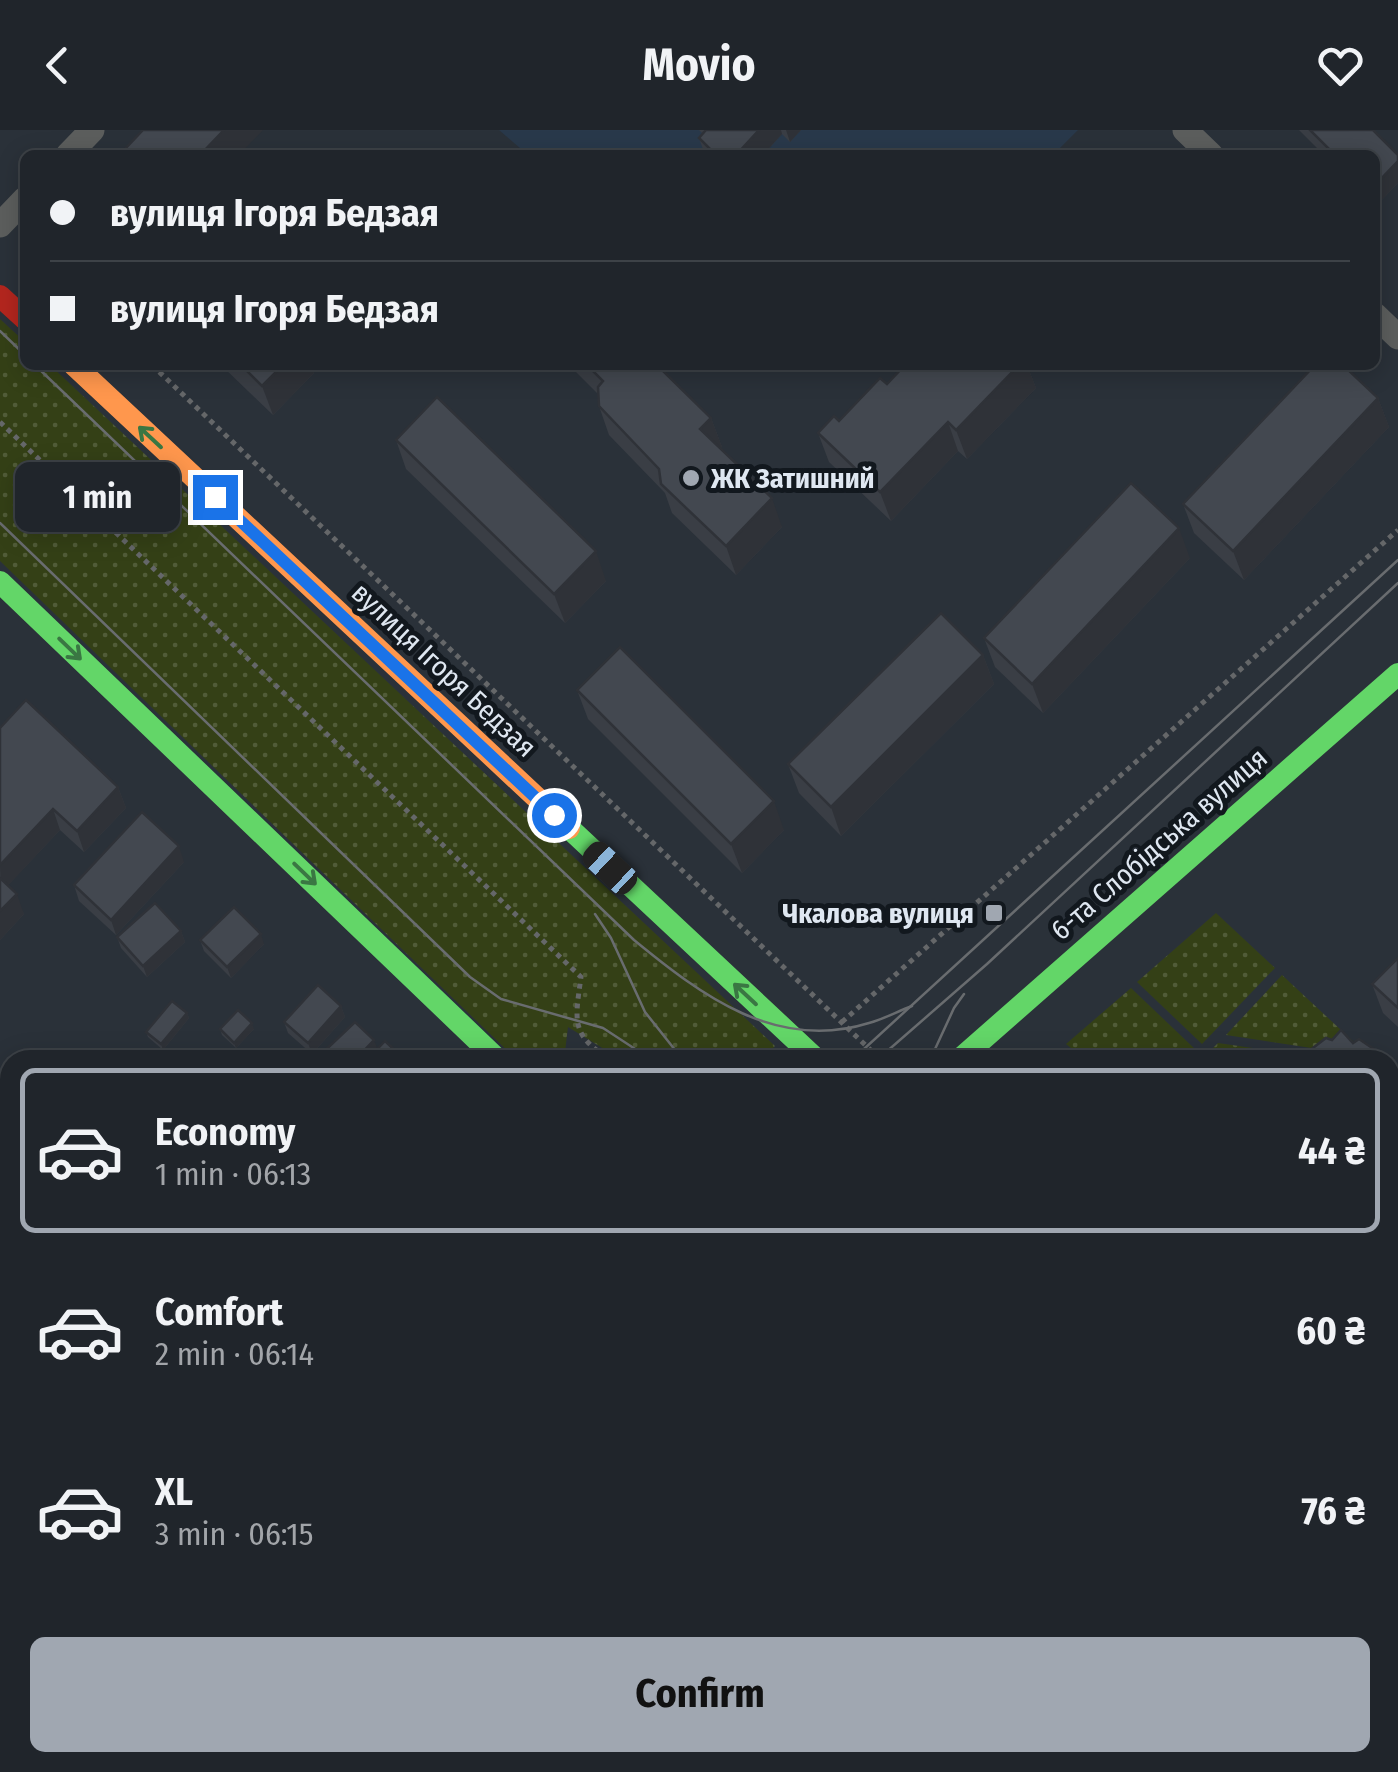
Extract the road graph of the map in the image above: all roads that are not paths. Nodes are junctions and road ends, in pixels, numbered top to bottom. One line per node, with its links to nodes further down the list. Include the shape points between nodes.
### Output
1 (92, 130): 3 (street)
2 (1185, 130): 4 (street)
3 (73, 150)
4 (1206, 150)
5 (20, 204): 6 (street)
6 (0, 225)
7 (0, 296): 8 (street)
8 (20, 315)
9 (79, 370): 13 (street, вулиця Ігоря Бедзая, one-way to 9)
10 (0, 582): 12 (street, one-way to 12)
11 (1398, 674): 14 (street, 6-та Слобідська вулиця)
12 (488, 1050)
13 (806, 1050)
14 (970, 1050)

